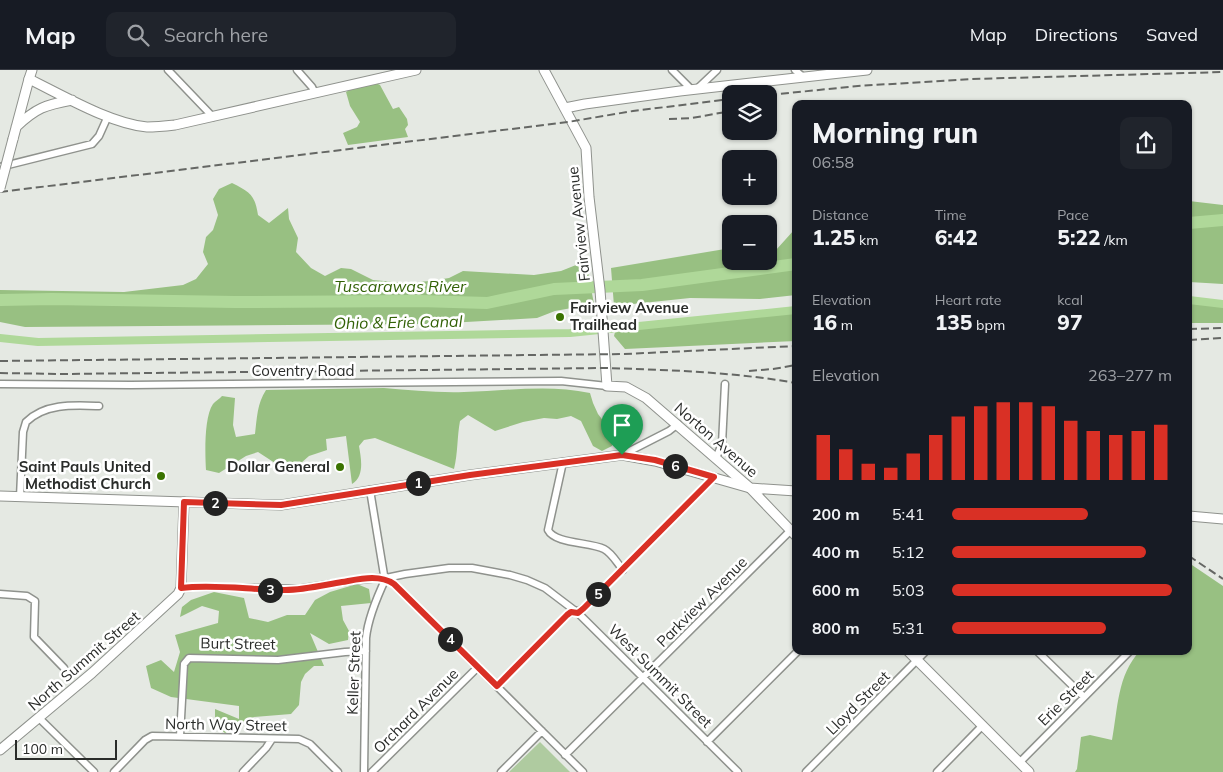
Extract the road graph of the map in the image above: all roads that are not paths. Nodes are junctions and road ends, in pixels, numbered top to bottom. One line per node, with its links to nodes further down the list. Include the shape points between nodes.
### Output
1 (169, 70): 15 (street)
2 (297, 70): 11 (street)
3 (416, 70): 11 (main road)
4 (544, 70): 13 (main road, Fairview Avenue)
5 (672, 70): 10 (street)
6 (717, 70): 10 (street)
7 (866, 70): 8 (main road)
8 (798, 73): 10 (main road)
9 (30, 75): 12 (main road); 16 (main road)
10 (694, 90): 13 (main road)
11 (315, 93): 15 (main road)
12 (72, 100): 14 (main road); 16 (main road, via 36,110)
13 (565, 108): 21 (main road, Fairview Avenue, via 586,148)
14 (108, 116): 15 (main road, via 133,125 153,127); 17 (street, via 92,144)
15 (213, 117)
16 (16, 127): 18 (main road, bridge)
17 (0, 167)
18 (0, 188)
19 (0, 384): 21 (street, Coventry Road, via 561,381)
20 (725, 384): 25 (street, via 722,444)
21 (607, 386): 23 (main road, Norton Avenue, via 635,391)
22 (99, 406): 32 (street, via 58,406 42,411 26,422)
23 (678, 424): 24 (street); 25 (main road, Norton Avenue)
24 (622, 455): 26 (main road); 27 (main road, via 655,460)
25 (716, 458): 28 (main road, Norton Avenue)
26 (563, 462): 29 (main road); 38 (street, via 549,533 558,539 605,550)
27 (714, 477): 28 (main road); 38 (street)
28 (750, 488): 30 (main road); 36 (main road, Norton Avenue)
29 (370, 490): 33 (main road, via 281,505); 39 (street)
30 (792, 491)
31 (0, 496): 32 (main road)
32 (20, 497): 33 (main road)
33 (184, 502): 40 (main road)
34 (1192, 516): 35 (main road)
35 (1223, 518)
36 (792, 532)
37 (792, 534): 52 (street, Parkview Avenue)
38 (623, 570): 42 (street)
39 (386, 578): 40 (street, West Summit Street, via 286,590); 42 (street, West Summit Street, via 449,568 472,568 510,575 545,588); 43 (street, Keller Street, via 367,628); 50 (street)
40 (181, 588): 55 (main road, North Summit Street, via 173,600 123,646)
41 (0, 594): 51 (street, via 31,597 35,602 34,637)
42 (578, 613): 52 (street, West Summit Street); 53 (street, via 567,615)
43 (366, 651): 58 (street, Burt Street, via 278,660 189,658 184,664); 68 (street, Keller Street)
44 (794, 655): 60 (street)
45 (912, 655): 49 (main road)
46 (922, 655): 49 (street, Lloyd Street)
47 (1042, 655): 54 (street)
48 (1126, 655): 54 (street, Erie Street)
49 (917, 660): 56 (main road); 73 (street, Lloyd Street)
50 (478, 667): 53 (street); 69 (street, Orchard Avenue)
51 (64, 668)
52 (644, 677): 60 (street, West Summit Street); 62 (street, Parkview Avenue)
53 (497, 686): 57 (street)
54 (1084, 697): 63 (street, Erie Street)
55 (39, 718): 61 (main road, North Summit Street); 64 (street)
56 (983, 726): 63 (main road); 74 (street)
57 (542, 731): 62 (street); 70 (street)
58 (180, 736): 59 (street, North Way Street); 65 (street, North Way Street, via 149,737)
59 (272, 739): 66 (street); 67 (street, North Way Street, via 304,740)
60 (708, 742): 72 (street, West Summit Street)
61 (0, 750)
62 (566, 755): 71 (street)
63 (1020, 762): 75 (main road)
64 (94, 772)
65 (114, 772)
66 (243, 772)
67 (338, 772)
68 (364, 772)
69 (372, 772)
70 (501, 772)
71 (583, 772)
72 (738, 772)
73 (806, 772)
74 (937, 772)
75 (1029, 772)

